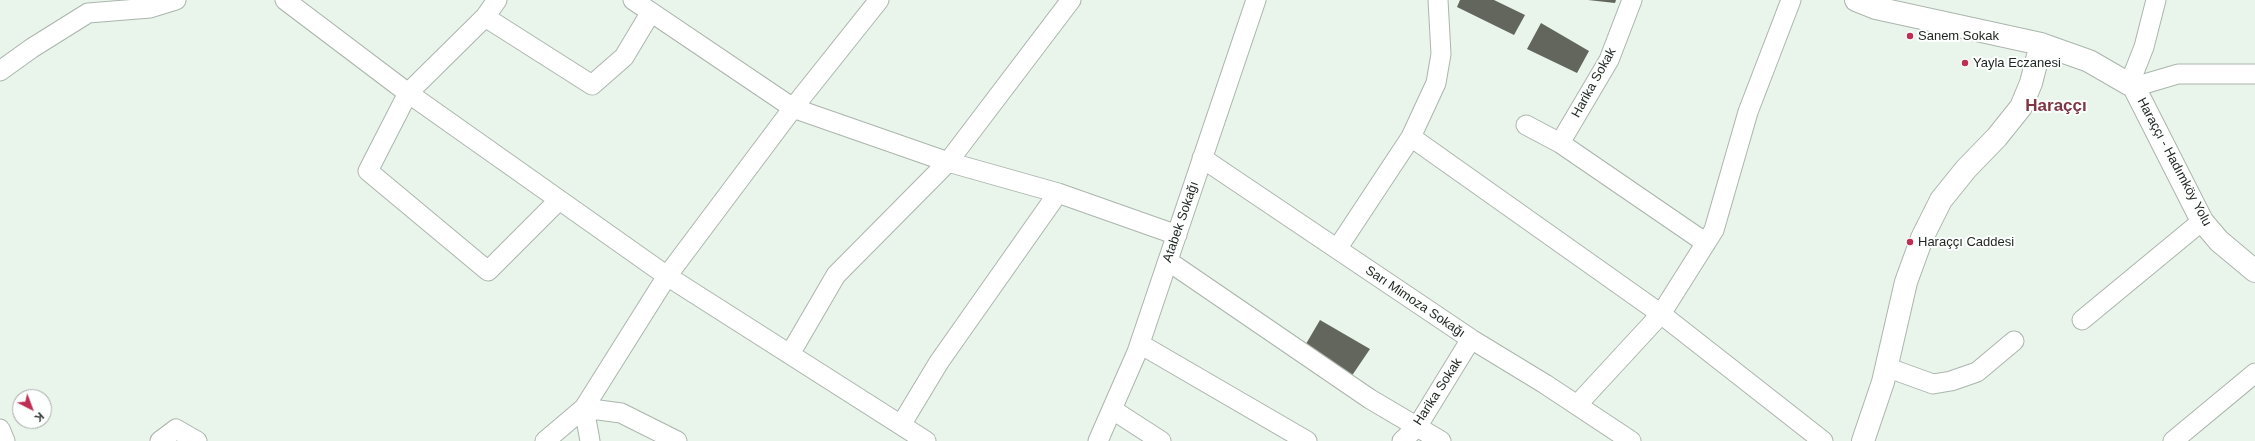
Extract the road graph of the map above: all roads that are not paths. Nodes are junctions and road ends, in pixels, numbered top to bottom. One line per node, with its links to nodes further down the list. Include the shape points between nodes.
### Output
1 (176, 0): 13 (street, via 150,8)
2 (285, 0): 20 (street)
3 (497, 0): 15 (street)
4 (633, 0): 14 (street)
5 (879, 0): 21 (street)
6 (1070, 0): 26 (street)
7 (1256, 0): 25 (street, Atabek Sokağı)
8 (1438, 0): 23 (street, via 1441,54 1436,84)
9 (1632, 0): 24 (street, Harika Sokak, via 1609,60)
10 (1791, 0): 31 (street, via 1748,112 1714,230)
11 (1856, 0): 16 (main road, Haraççı - Hadımköy Yolu, via 1876,8)
12 (2156, 0): 19 (street)
13 (88, 6): 17 (street)
14 (651, 12): 15 (street, via 624,57 592,85); 21 (street)
15 (485, 17): 20 (street)
16 (2041, 44): 19 (main road, Haraççı - Hadımköy Yolu, via 2089,61); 42 (main road, via 2031,83 2021,106 1941,200 1922,238 1906,282)
17 (0, 71)
18 (2255, 74): 19 (street, via 2178,74)
19 (2131, 86): 29 (main road, Haraççı - Hadımköy Yolu)
20 (408, 93): 28 (street); 28 (street, via 368,171 488,271)
21 (793, 108): 26 (street); 35 (street)
22 (1526, 125): 24 (street)
23 (1411, 137): 32 (street); 36 (street)
24 (1560, 143): 31 (street)
25 (1202, 158): 30 (street, Atabek Sokağı); 32 (street, Sarı Mimoza Sokağı)
26 (948, 162): 27 (street); 41 (street, via 836,275)
27 (1058, 193): 30 (street); 47 (street, via 939,362)
28 (559, 200): 35 (street)
29 (2202, 221): 34 (main road, Haraççı - Hadımköy Yolu, via 2220,241); 37 (street)
30 (1177, 235): 33 (street, Atabek Sokağı)
31 (1706, 243): 36 (street)
32 (1337, 249): 38 (street, Sarı Mimoza Sokağı)
33 (1168, 261): 40 (street, Atabek Sokağı); 48 (street, via 1370,399)
34 (2255, 271)
35 (667, 276): 41 (street); 45 (street)
36 (1661, 314): 44 (street); 63 (street)
37 (2082, 320)
38 (1471, 340): 44 (street, Sarı Mimoza Sokağı); 48 (street, Harika Sokak)
39 (2014, 341): 42 (street, via 1977,372 1951,381 1933,384)
40 (1140, 344): 46 (street, Atabek Sokağı); 59 (street)
41 (790, 354): 47 (street)
42 (1886, 367): 64 (main road)
43 (2255, 373): 65 (street)
44 (1577, 405): 62 (street, Sarı Mimoza Sokağı)
45 (584, 408): 53 (street); 54 (street); 55 (street, via 621,412)
46 (1113, 410): 57 (street, Atabek Sokağı); 58 (street)
47 (901, 425): 56 (street)
48 (1417, 427): 60 (street, Harika Sokak); 61 (street)
49 (0, 429): 50 (street)
50 (5, 441)
51 (160, 441): 52 (street, via 176,429)
52 (197, 441)
53 (545, 441)
54 (590, 441)
55 (677, 441)
56 (926, 441)
57 (1098, 441)
58 (1161, 441)
59 (1306, 441)
60 (1402, 441)
61 (1440, 441)
62 (1631, 441)
63 (1823, 441)
64 (1864, 441)
65 (2173, 441)

